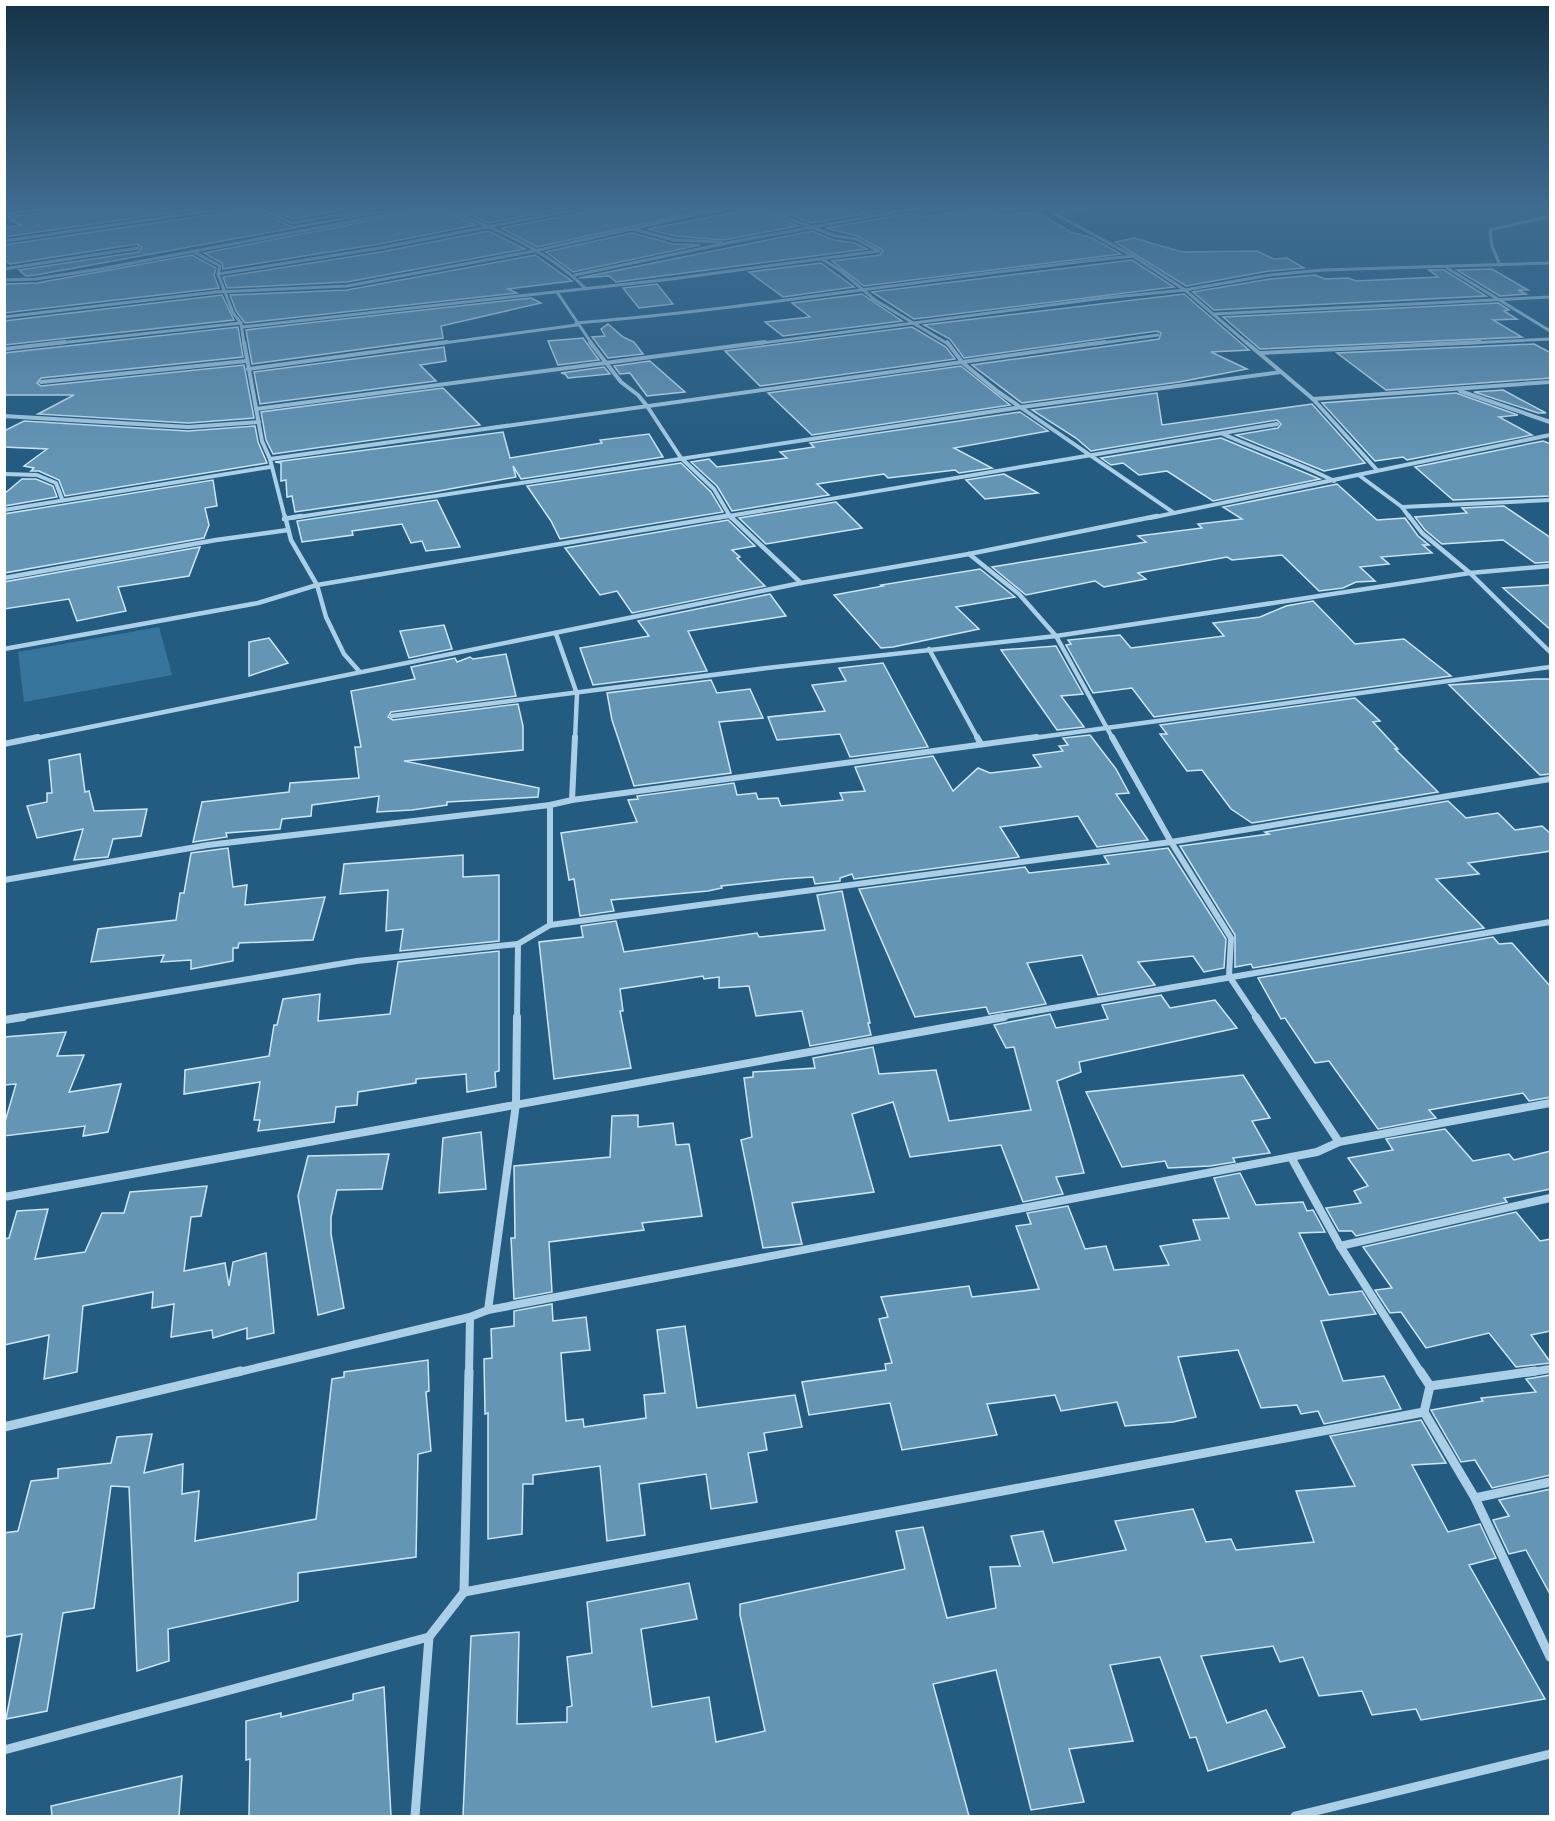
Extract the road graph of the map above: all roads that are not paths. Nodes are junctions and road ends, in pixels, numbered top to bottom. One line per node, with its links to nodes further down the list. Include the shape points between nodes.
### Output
1 (259, 291): 8 (street)
2 (567, 291): 7 (street)
3 (865, 291): 13 (street); 14 (street)
4 (1175, 291): 13 (street)
5 (1186, 291): 11 (street)
6 (1484, 291): 10 (street)
7 (557, 292): 14 (street); 15 (street)
8 (224, 293): 12 (street); 15 (street)
9 (1551, 297): 10 (street)
10 (1497, 299): 11 (street); 16 (street)
11 (1214, 314): 20 (street)
12 (4, 317)
13 (918, 323): 22 (street, via 942,338); 23 (street)
14 (576, 324): 23 (street); 24 (street)
15 (242, 325): 19 (street); 21 (street)
16 (1551, 331)
17 (1158, 335): 22 (street)
18 (1551, 339): 20 (street)
19 (4, 349)
20 (1260, 353): 25 (street)
21 (246, 361): 24 (street); 26 (street)
22 (963, 363): 30 (street); 31 (street)
23 (609, 364): 30 (street, via 621,382); 32 (street)
24 (248, 369): 32 (street)
25 (1281, 372): 29 (street); 31 (street)
26 (41, 381)
27 (1551, 382): 28 (street)
28 (1456, 389): 29 (street); 35 (street)
29 (1313, 399): 43 (street)
30 (647, 406): 40 (street); 41 (street)
31 (1022, 407): 39 (street); 40 (street)
32 (256, 409): 34 (street)
33 (4, 416): 34 (street, via 188,427)
34 (259, 422): 41 (street)
35 (1551, 422)
36 (1277, 424): 37 (street)
37 (1223, 433): 39 (street); 46 (street)
38 (1551, 435): 43 (street)
39 (1087, 454): 51 (street); 52 (street)
40 (681, 458): 52 (street, via 714,489); 53 (street)
41 (270, 459): 42 (street)
42 (270, 467): 47 (street); 53 (street)
43 (1377, 470): 45 (street)
44 (4, 474): 47 (street, via 37,475 56,483)
45 (1360, 476): 46 (street); 49 (street)
46 (1334, 481): 51 (street)
47 (62, 499): 50 (street)
48 (1551, 500): 49 (street)
49 (1402, 507): 57 (street, via 1422,533)
50 (4, 510)
51 (1174, 513): 55 (street)
52 (730, 517): 59 (street); 60 (street)
53 (284, 519): 54 (street)
54 (288, 530): 58 (street); 60 (street)
55 (969, 554): 59 (street); 62 (street, via 1019,594)
56 (1551, 566): 57 (street)
57 (1470, 573): 62 (street); 65 (street)
58 (4, 578)
59 (801, 584): 61 (street)
60 (317, 585): 63 (street, via 258,603); 67 (street, via 326,617 344,654)
61 (556, 634): 67 (street); 68 (street)
62 (1056, 636): 64 (street); 70 (street)
63 (4, 649)
64 (929, 649): 68 (street); 72 (street)
65 (1551, 652)
66 (1551, 668): 70 (street)
67 (359, 670): 71 (street)
68 (577, 694): 69 (street); 74 (street)
69 (392, 716)
70 (1108, 730): 72 (street); 76 (street)
71 (4, 744)
72 (981, 744): 74 (street)
73 (1551, 779): 76 (street)
74 (572, 800): 75 (street)
75 (550, 805): 77 (street, via 203,847); 79 (street)
76 (1171, 842): 79 (street); 81 (street, via 1231,938)
77 (4, 880)
78 (1551, 922): 81 (street)
79 (550, 925): 80 (street)
80 (518, 944): 82 (street, via 346,963); 84 (street)
81 (1229, 976): 84 (street); 85 (street)
82 (4, 1020)
83 (1551, 1103): 85 (street)
84 (516, 1104): 87 (street); 90 (street)
85 (1338, 1142): 86 (street, via 1317,1152)
86 (1291, 1156): 89 (street); 90 (street)
87 (4, 1197)
88 (1551, 1198): 89 (street)
89 (1340, 1246): 93 (street)
90 (488, 1310): 91 (street)
91 (470, 1317): 95 (street); 98 (street)
92 (1551, 1369): 93 (street)
93 (1430, 1386): 94 (street)
94 (1424, 1412): 97 (street); 98 (street)
95 (4, 1427)
96 (1551, 1482): 97 (street)
97 (1475, 1498): 100 (street)
98 (464, 1592): 99 (street)
99 (429, 1637): 101 (street); 103 (street)
100 (1551, 1657)
101 (4, 1750)
102 (1551, 1754): 104 (street)
103 (415, 1816)
104 (1295, 1816)

